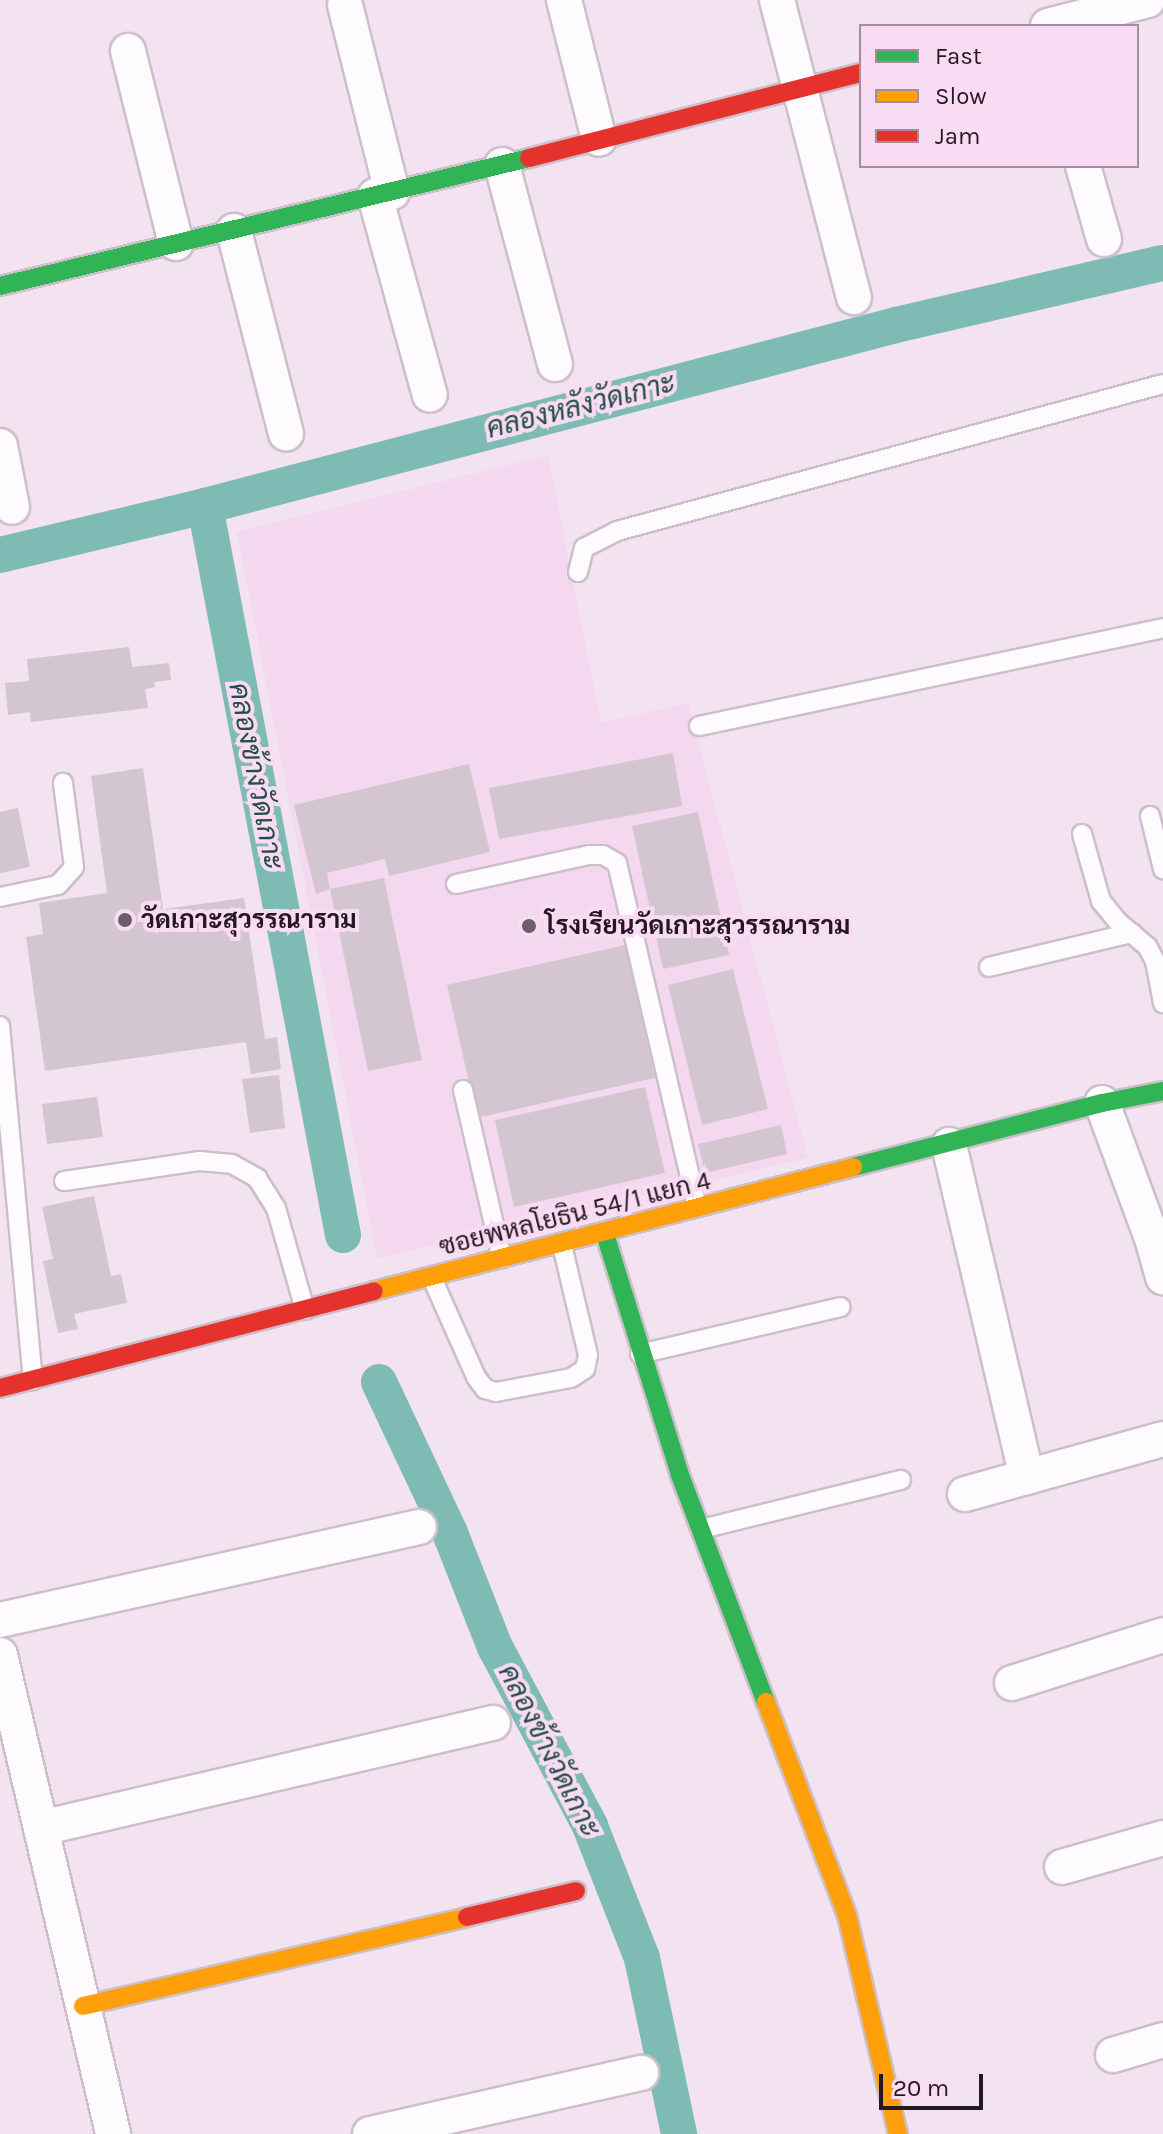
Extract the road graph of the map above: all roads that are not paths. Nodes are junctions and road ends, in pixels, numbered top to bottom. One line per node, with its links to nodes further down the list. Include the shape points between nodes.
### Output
1 (564, 0): 11 (street)
2 (777, 0): 10 (street)
3 (1037, 0): 6 (street)
4 (1148, 0): 7 (street)
5 (345, 5): 14 (street)
6 (1045, 24)
7 (1054, 24)
8 (128, 51): 17 (street)
9 (859, 74): 10 (street)
10 (800, 89): 11 (street); 19 (street)
11 (599, 139): 12 (street)
12 (502, 165): 14 (street); 20 (street)
13 (1084, 168): 16 (street)
14 (384, 194): 15 (street); 22 (street)
15 (234, 231): 17 (street); 23 (street)
16 (1104, 239)
17 (176, 243): 18 (street)
18 (0, 286)
19 (854, 297)
20 (555, 364)
21 (1163, 384): 26 (lane, via 617,531 584,548)
22 (430, 395)
23 (286, 433)
24 (0, 446): 25 (street)
25 (12, 507)
26 (578, 572)
27 (1163, 628): 28 (lane)
28 (699, 726)
29 (63, 783): 34 (lane, via 74,867 58,885)
30 (1150, 816): 32 (lane)
31 (1082, 834): 35 (lane, via 1101,901)
32 (1163, 869)
33 (456, 884): 44 (lane, via 589,855 617,863)
34 (0, 897)
35 (1132, 933): 36 (lane); 37 (lane, via 1155,961)
36 (989, 967)
37 (1163, 1003)
38 (0, 1026): 54 (lane)
39 (463, 1090): 48 (lane)
40 (1163, 1091): 41 (street, ซอยพหลโยธิน 54/1 แยก 4)
41 (1102, 1103): 42 (street, ซอยพหลโยธิน 54/1 แยก 4); 46 (street)
42 (949, 1145): 44 (street, ซอยพหลโยธิน 54/1 แยก 4); 57 (street)
43 (64, 1181): 52 (lane, via 199,1161 232,1164 257,1178 276,1208)
44 (697, 1210): 45 (street, ซอยพหลโยธิน 54/1 แยก 4)
45 (605, 1234): 47 (street, ซอยพหลโยธิน 54/1 แยก 4); 53 (street)
46 (1158, 1236): 49 (street)
47 (562, 1245): 48 (street, ซอยพหลโยธิน 54/1 แยก 4); 50 (lane, via 588,1355 585,1369 571,1378 496,1392 485,1389)
48 (502, 1259): 50 (street, ซอยพหลโยธิน 54/1 แยก 4)
49 (1163, 1277)
50 (432, 1278): 52 (street, ซอยพหลโยธิน 54/1 แยก 4)
51 (841, 1307): 53 (lane)
52 (305, 1310): 54 (street, ซอยพหลโยธิน 54/1 แยก 4)
53 (640, 1354): 61 (street)
54 (33, 1380): 55 (street, ซอยพหลโยธิน 54/1 แยก 4)
55 (0, 1388)
56 (1163, 1439): 57 (street)
57 (1027, 1477): 59 (street)
58 (901, 1480): 61 (lane)
59 (965, 1494)
60 (419, 1527): 62 (street)
61 (701, 1529): 77 (street, via 847,1915)
62 (0, 1620)
63 (1163, 1635): 65 (street)
64 (0, 1655): 67 (street)
65 (1012, 1683)
66 (493, 1723): 67 (street)
67 (41, 1828): 71 (street)
68 (1163, 1838): 69 (street)
69 (1062, 1867)
70 (576, 1891): 71 (street)
71 (83, 2006): 75 (street)
72 (1163, 2040): 73 (street)
73 (1113, 2055)
74 (641, 2073): 76 (street)
75 (113, 2134)
76 (370, 2134)
77 (898, 2134)

